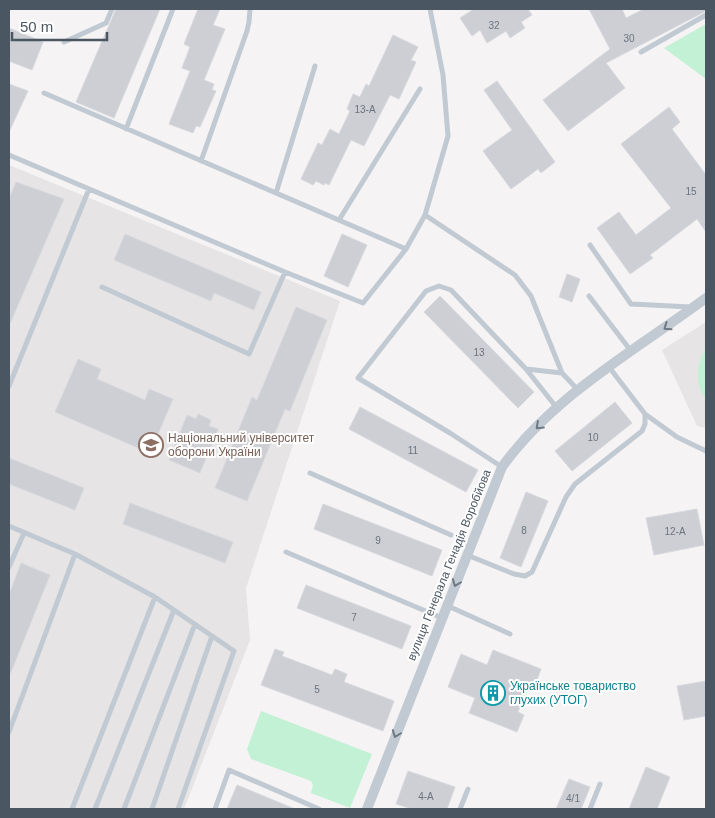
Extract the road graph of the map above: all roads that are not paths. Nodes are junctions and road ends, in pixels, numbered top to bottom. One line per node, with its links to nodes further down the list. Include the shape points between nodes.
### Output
1 (112, 9): 6 (lane, via 106,23)
2 (174, 9): 11 (lane)
3 (250, 9): 13 (lane, via 247,31)
4 (430, 9): 16 (lane, via 443,75 448,136)
5 (706, 15): 7 (lane)
6 (64, 42)
7 (641, 52)
8 (315, 66): 15 (lane)
9 (420, 89): 17 (lane)
10 (44, 93): 11 (lane)
11 (126, 129): 13 (lane)
12 (9, 154): 14 (lane)
13 (201, 161): 15 (lane)
14 (89, 189): 20 (lane); 29 (lane)
15 (276, 193): 17 (lane)
16 (425, 215): 19 (lane); 28 (lane, via 516,275 531,296)
17 (339, 220): 19 (lane)
18 (590, 245): 24 (lane, via 631,304)
19 (406, 249): 20 (lane, via 363,303)
20 (285, 272): 21 (lane, via 249,354)
21 (102, 287)
22 (589, 296): 25 (lane)
23 (706, 298): 24 (street, вулиця Генерала Генадія Воробйова)
24 (694, 307): 25 (street, вулиця Генерала Генадія Воробйова, one-way to 25)
25 (631, 352): 26 (street, вулиця Генерала Генадія Воробйова)
26 (609, 367): 30 (street, вулиця Генерала Генадія Воробйова); 32 (lane)
27 (526, 369): 28 (lane); 31 (lane); 34 (lane, via 451,290 439,286 426,291 358,378)
28 (562, 373): 30 (lane)
29 (9, 386)
30 (578, 391): 31 (street, вулиця Генерала Генадія Воробйова)
31 (557, 409): 34 (street, вулиця Генерала Генадія Воробйова, one-way to 34, via 517,447)
32 (645, 414): 33 (lane); 41 (lane, via 646,424 642,431 574,484 532,572 525,576 514,574)
33 (706, 451)
34 (502, 467): 41 (street, вулиця Генерала Генадія Воробйова)
35 (310, 472): 38 (lane)
36 (9, 526): 37 (lane)
37 (24, 533): 40 (lane); 42 (lane)
38 (451, 535)
39 (286, 552): 46 (lane)
40 (74, 554): 43 (lane); 50 (lane)
41 (467, 555): 44 (street, вулиця Генерала Генадія Воробйова, one-way to 44)
42 (9, 567)
43 (155, 597): 45 (lane); 54 (lane)
44 (447, 606): 46 (street, вулиця Генерала Генадія Воробйова); 48 (lane)
45 (174, 610): 47 (lane); 55 (lane)
46 (442, 618): 53 (street, вулиця Генерала Генадія Воробйова, one-way to 53)
47 (195, 624): 49 (lane); 56 (lane)
48 (510, 634)
49 (212, 636): 57 (lane); 58 (lane, via 234,651)
50 (9, 732)
51 (600, 784): 62 (lane)
52 (468, 789): 61 (lane)
53 (371, 808)
54 (72, 809)
55 (95, 809)
56 (124, 809)
57 (152, 809)
58 (178, 809)
59 (215, 809): 60 (lane, via 229,770)
60 (319, 809)
61 (460, 809)
62 (590, 809)

